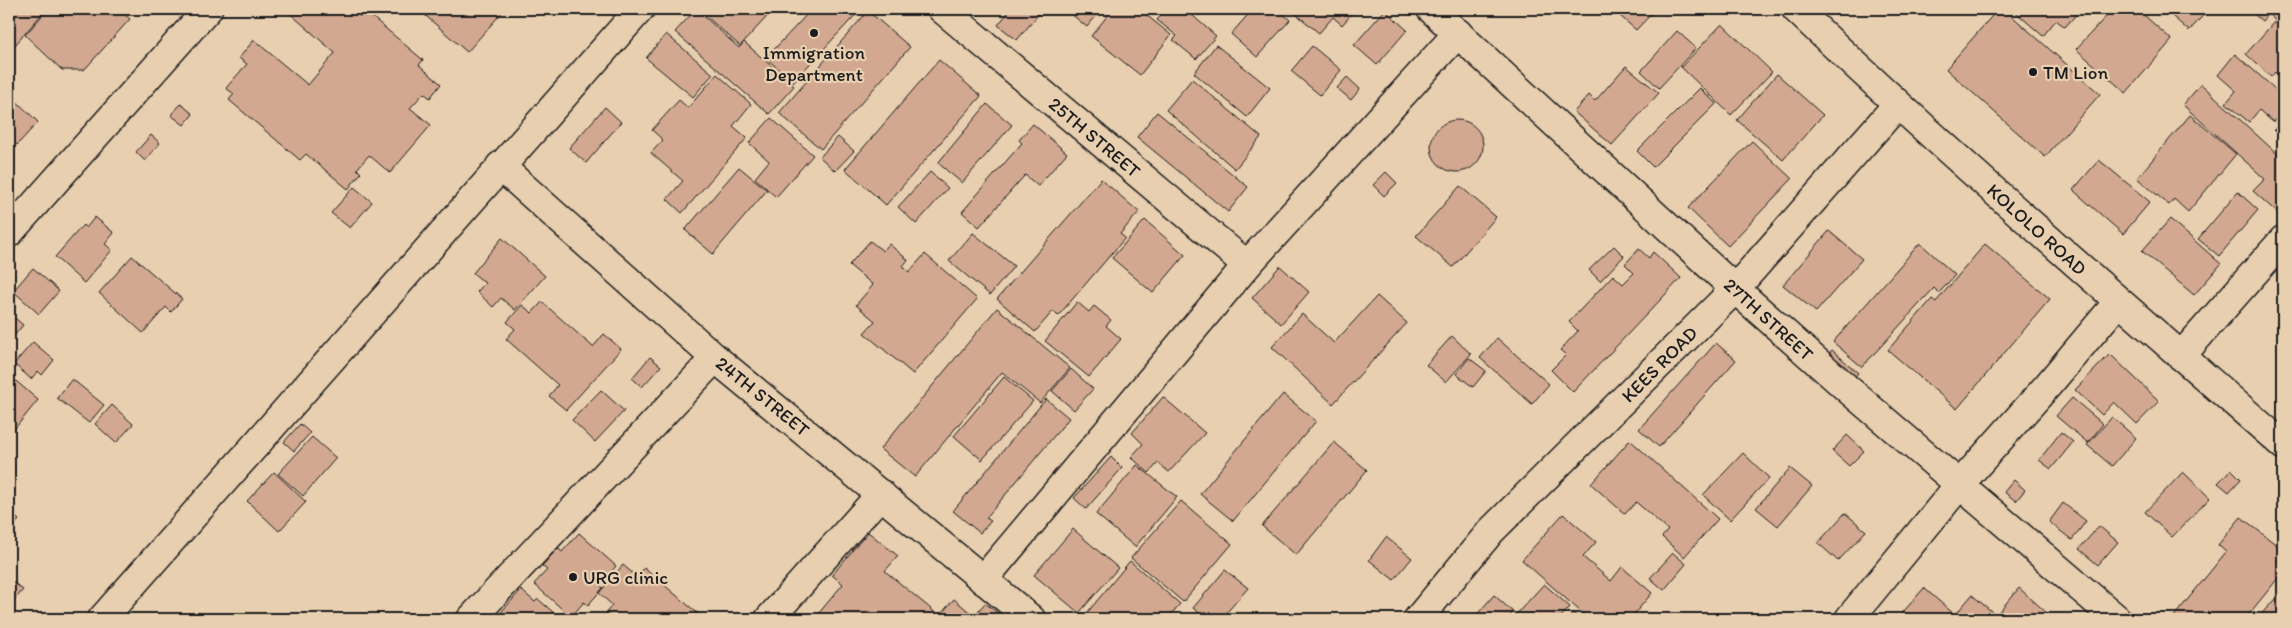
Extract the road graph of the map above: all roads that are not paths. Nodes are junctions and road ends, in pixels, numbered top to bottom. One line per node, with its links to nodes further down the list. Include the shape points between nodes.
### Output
1 (208, 9): 9 (street)
2 (640, 9): 8 (street)
3 (942, 9): 11 (street, 25TH STREET)
4 (1431, 9): 6 (street, 27TH STREET)
5 (1796, 9): 7 (street, KOLOLO ROAD)
6 (1458, 33): 11 (street); 12 (street, 27TH STREET)
7 (1897, 104): 12 (street, KEES ROAD); 13 (street, KOLOLO ROAD)
8 (500, 166): 15 (street, 24TH STREET); 20 (street)
9 (9, 233)
10 (2283, 240): 14 (street)
11 (1247, 265): 19 (street)
12 (1735, 289): 17 (street, 27TH STREET); 24 (street, KEES ROAD, via 1491,531)
13 (2118, 302): 14 (street, KOLOLO ROAD); 17 (street)
14 (2182, 356): 16 (street, KOLOLO ROAD)
15 (715, 358): 18 (street, 24TH STREET); 21 (street)
16 (2283, 445)
17 (1960, 484): 25 (street); 26 (street, 27TH STREET)
18 (881, 494): 19 (street, 24TH STREET); 22 (street)
19 (983, 580): 23 (street, 24TH STREET)
20 (105, 618)
21 (471, 619)
22 (769, 619)
23 (1031, 619)
24 (1418, 619)
25 (1849, 619)
26 (2117, 619)

